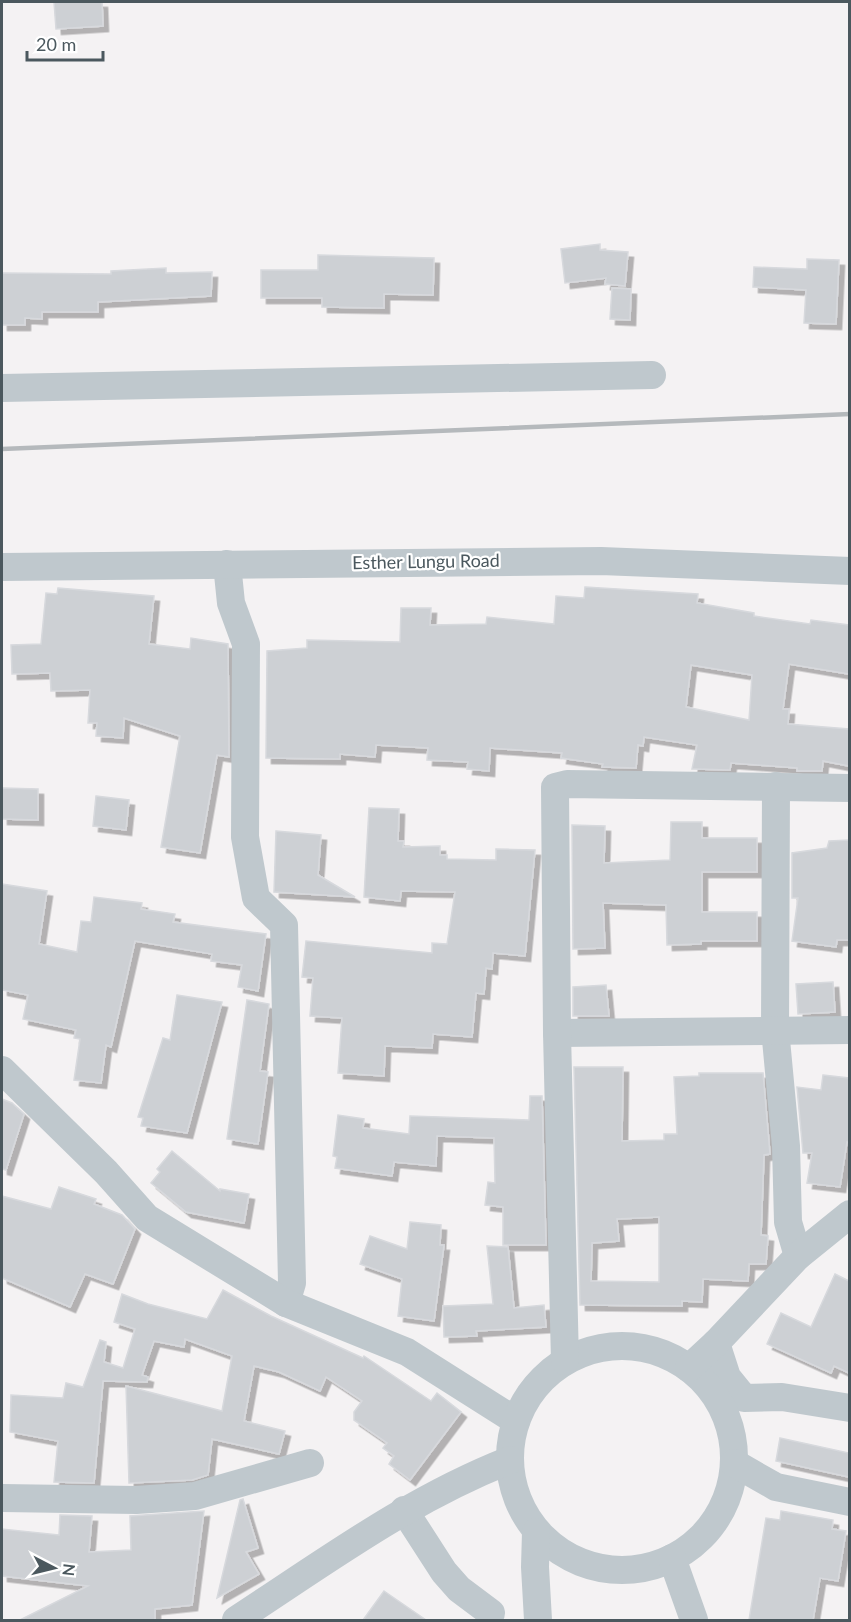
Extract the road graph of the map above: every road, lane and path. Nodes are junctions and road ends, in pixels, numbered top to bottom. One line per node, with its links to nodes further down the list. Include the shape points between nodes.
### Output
1 (652, 375): 2 (street)
2 (2, 388)
3 (227, 564): 4 (street, Esther Lungu Road); 5 (street, Esther Lungu Road, via 601,561); 14 (street, via 231,603 246,644 245,837 256,898 284,925 292,1283)
4 (2, 567)
5 (849, 571)
6 (777, 786): 7 (street); 8 (street); 10 (street, via 555,787)
7 (849, 788)
8 (775, 1029): 9 (street); 10 (street); 13 (street, via 786,1146 788,1222)
9 (849, 1030)
10 (557, 1033): 16 (street)
11 (2, 1070): 14 (street, via 147,1218)
12 (849, 1214): 13 (street)
13 (798, 1256): 15 (street)
14 (286, 1303): 19 (street, via 407,1353)
15 (716, 1343): 17 (street); 18 (street, via 727,1377 744,1398 782,1397)
16 (565, 1361): 17 (street, via 589,1350 615,1345 658,1352); 19 (street, via 535,1386)
17 (689, 1368): 22 (street, via 705,1382 727,1420)
18 (849, 1408)
19 (516, 1421): 20 (street)
20 (510, 1460): 25 (street); 26 (street, via 513,1487)
21 (310, 1463): 23 (street, via 195,1496 126,1500)
22 (734, 1463): 24 (street, via 776,1487); 27 (street, via 731,1485 712,1525 698,1542)
23 (2, 1498)
24 (849, 1503)
25 (404, 1510): 29 (street, via 444,1572); 30 (street)
26 (536, 1532): 27 (street, via 560,1555 606,1570 633,1571); 28 (street)
27 (672, 1558): 31 (street)
28 (538, 1607): 29 (street)
29 (486, 1617)
30 (236, 1620)
31 (694, 1620)

